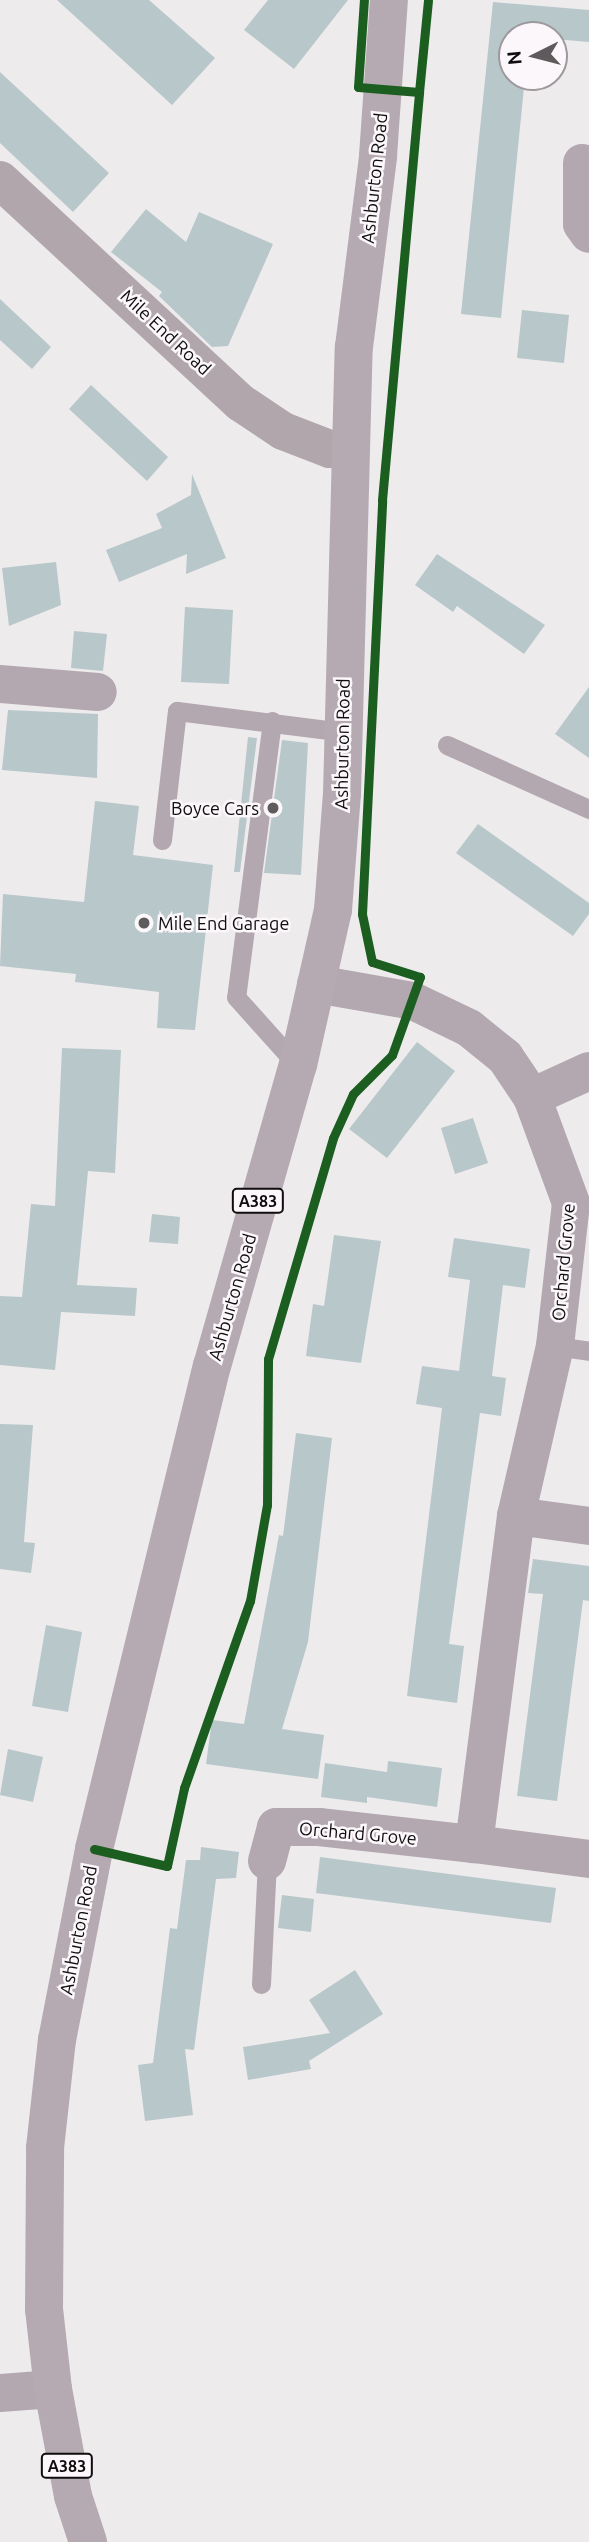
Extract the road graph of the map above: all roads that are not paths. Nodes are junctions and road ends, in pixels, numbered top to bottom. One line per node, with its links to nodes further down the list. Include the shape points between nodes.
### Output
1 (389, 0): 5 (main road, Ashburton Road / A383, via 378,156 354,347)
2 (582, 163): 4 (street, via 582,224)
3 (0, 180): 5 (street, Mile End Road, via 242,403 283,431 330,449)
4 (589, 234)
5 (351, 450): 9 (main road, Ashburton Road / A383)
6 (0, 684): 7 (street)
7 (98, 692)
8 (272, 721): 9 (lane); 12 (lane, via 177,711); 14 (lane, via 236,997)
9 (343, 732): 13 (main road, Ashburton Road / A383, via 338,859)
10 (447, 745): 11 (lane)
11 (589, 809)
12 (162, 841)
13 (317, 984): 14 (main road, Ashburton Road / A383); 16 (street, Orchard Grove, via 413,1001 469,1028 505,1058)
14 (298, 1065): 24 (main road, Ashburton Road / A383, via 212,1366 94,1849 62,2014 45,2148 43,2244)
15 (589, 1071): 16 (street)
16 (531, 1097): 17 (street, Orchard Grove, via 571,1203)
17 (572, 1349): 18 (street, Orchard Grove)
18 (516, 1516): 19 (street); 20 (street, Orchard Grove)
19 (589, 1526)
20 (474, 1844): 21 (street, Orchard Grove); 22 (street, Orchard Grove, via 319,1827 276,1827)
21 (589, 1859)
22 (267, 1861): 23 (lane)
23 (261, 1984)
24 (53, 2389): 25 (street); 26 (main road, Ashburton Road / A383, via 73,2496)
25 (0, 2393)
26 (88, 2542)

